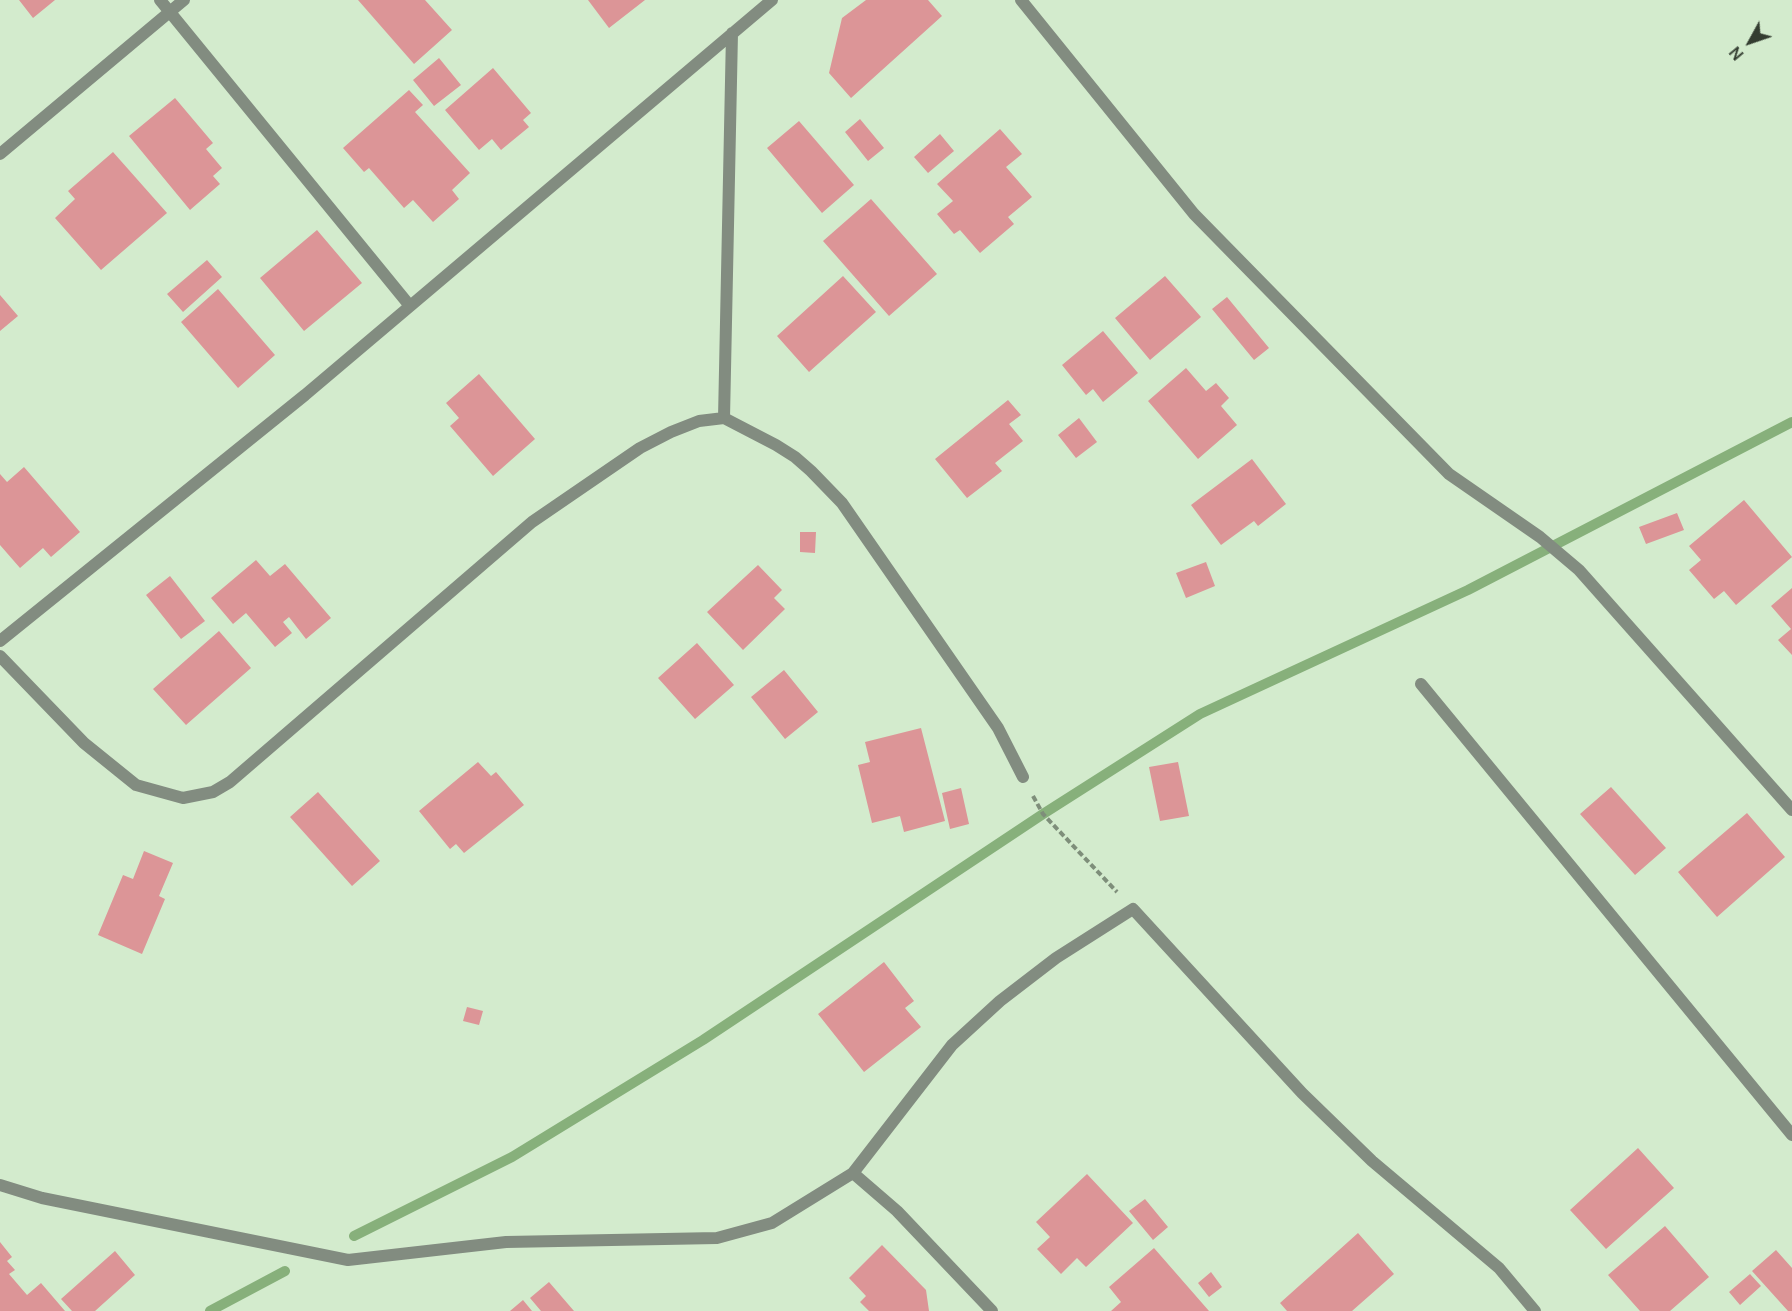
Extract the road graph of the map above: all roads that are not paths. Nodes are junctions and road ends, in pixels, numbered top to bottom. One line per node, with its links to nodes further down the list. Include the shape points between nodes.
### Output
1 (160, 0): 5 (street)
2 (184, 0): 5 (street)
3 (772, 0): 6 (street)
4 (1021, 0): 14 (street, via 1202,223 1449,474 1540,537 1579,570)
5 (170, 13): 7 (street); 8 (street)
6 (732, 33): 8 (street); 9 (street)
7 (0, 154)
8 (410, 306): 10 (street)
9 (724, 418): 11 (street, via 699,420 640,448 532,522 231,782 213,792 183,798 136,785 84,743); 13 (street, via 795,458 842,503 998,728)
10 (0, 641)
11 (0, 656)
12 (1421, 684): 15 (street)
13 (1023, 777)
14 (1792, 810)
15 (1792, 1135)
16 (853, 1173): 17 (street, via 772,1223 717,1238 506,1242 348,1260 42,1198); 18 (street, via 897,1211); 19 (street, via 952,1046 1056,958 1133,909 1302,1093 1372,1161 1499,1268)
17 (0, 1185)
18 (992, 1311)
19 (1535, 1311)

